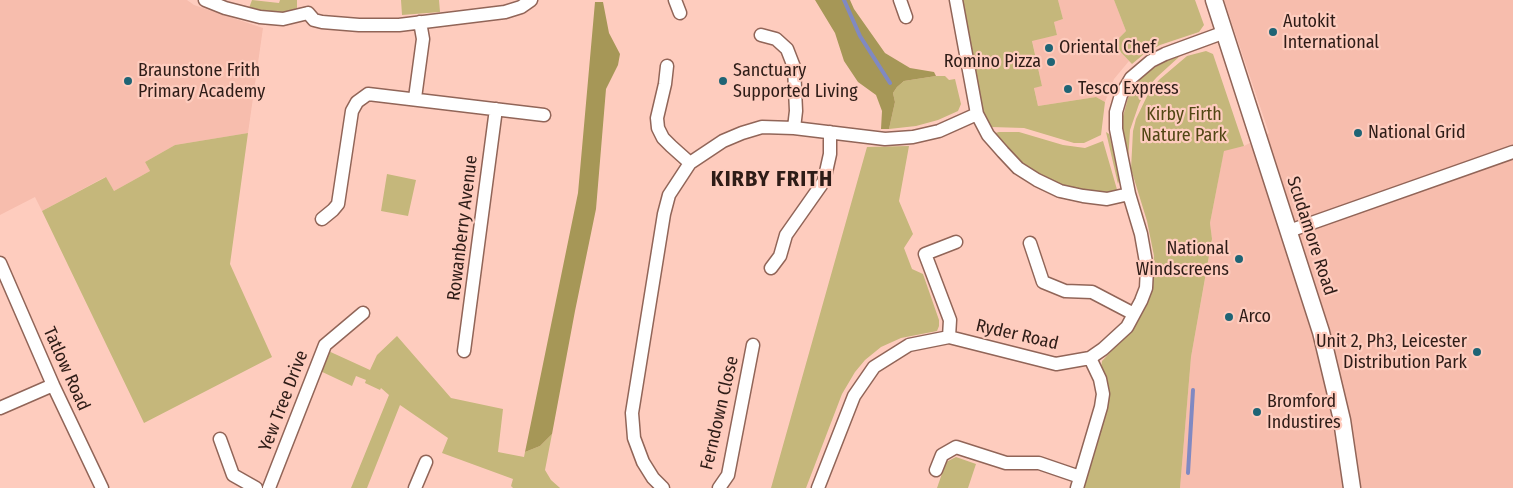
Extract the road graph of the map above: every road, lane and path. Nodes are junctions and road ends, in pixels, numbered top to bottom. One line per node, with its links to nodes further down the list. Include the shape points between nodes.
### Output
1 (206, 0): 7 (street, via 260,17 283,19)
2 (531, 0): 10 (street, via 505,12)
3 (675, 0): 8 (street)
4 (900, 0): 9 (street)
5 (956, 0): 16 (street)
6 (1214, 0): 11 (street, Scudamore Road)
7 (307, 6): 10 (street, via 314,20 322,22 379,25)
8 (680, 13)
9 (906, 17)
10 (420, 22): 14 (street, via 423,39)
11 (1224, 32): 22 (street, Ryder Road, via 1151,61 1126,86 1116,112 1116,129); 24 (street, Scudamore Road)
12 (761, 34): 18 (street, via 776,39 787,49 794,67)
13 (667, 66): 21 (street, via 658,109 658,128 663,138)
14 (415, 98): 15 (street); 23 (street, via 368,94 357,102 352,110 338,204)
15 (496, 109): 17 (street); 33 (street, Rowanberry Avenue)
16 (977, 114): 19 (street, via 913,137 885,139); 22 (street, via 988,135 1003,152 1018,168 1037,180 1060,191 1083,196 1107,199)
17 (544, 115)
18 (794, 128): 19 (street); 21 (street, via 762,127 742,133)
19 (830, 132): 28 (street, via 830,154 824,181 786,235 785,260)
20 (1513, 152): 24 (street)
21 (690, 164): 45 (street, via 669,196 664,214 632,413 634,438 643,462)
22 (1130, 194): 30 (street, Ryder Road, via 1147,268 1146,288)
23 (322, 219)
24 (1289, 231): 48 (street, Scudamore Road, via 1321,332 1342,420)
25 (956, 242): 31 (street, via 925,254 950,320)
26 (1030, 243): 30 (street, via 1043,282 1065,291 1092,292)
27 (0, 263): 35 (street, Tatlow Road)
28 (771, 268)
29 (362, 313): 43 (street, Yew Tree Drive, via 325,345)
30 (1134, 314): 34 (street, Ryder Road, via 1127,327)
31 (949, 338): 34 (street, Ryder Road, via 1056,364); 47 (street, Ryder Road, via 909,346 874,367 854,396)
32 (754, 345): 46 (street, Ferndown Close, via 728,475)
33 (464, 351)
34 (1090, 358): 40 (street, via 1103,394)
35 (53, 385): 36 (street); 41 (street, Tatlow Road)
36 (0, 408)
37 (220, 439): 42 (street, via 233,475)
38 (426, 462): 44 (street)
39 (936, 470): 40 (street, via 942,455 956,447 1006,463 1039,462)
40 (1079, 482)
41 (102, 488)
42 (256, 488)
43 (269, 488)
44 (415, 488)
45 (663, 488)
46 (719, 488)
47 (818, 488)
48 (1352, 488)

